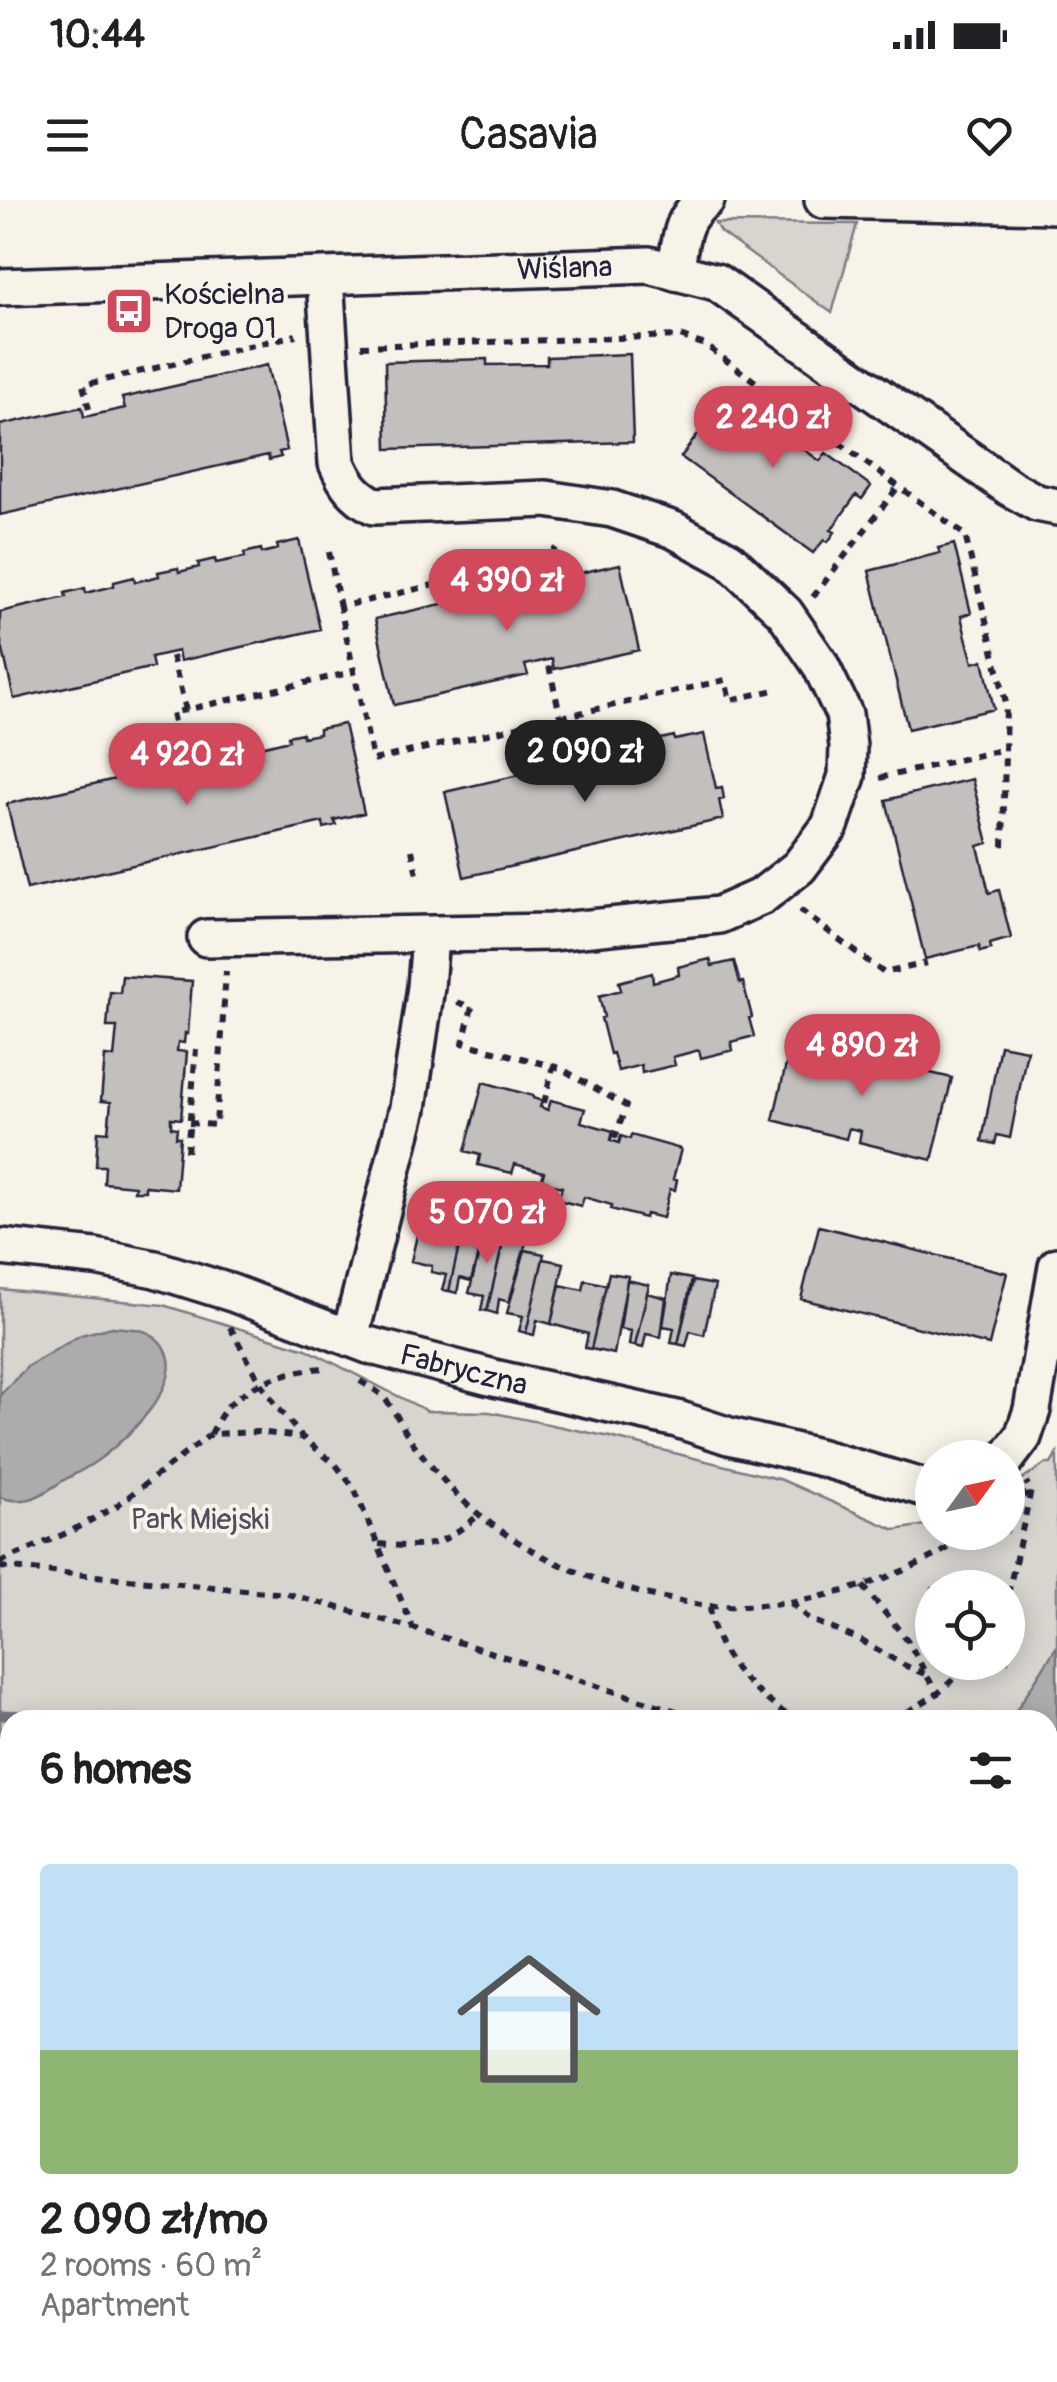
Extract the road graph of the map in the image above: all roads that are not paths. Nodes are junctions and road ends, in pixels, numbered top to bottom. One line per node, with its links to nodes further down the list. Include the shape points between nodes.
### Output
1 (706, 200): 4 (street, via 685,220)
2 (823, 200): 3 (street)
3 (1057, 205)
4 (675, 272): 5 (street, Wiślana, via 650,266); 7 (street, Wiślana, via 716,282 1010,488)
5 (325, 278): 6 (street, Wiślana); 8 (street, via 337,463 356,496 374,506 546,499 612,509 674,530 728,560 785,613 844,714 848,776 830,826 798,867 762,896 719,915 686,920)
6 (0, 287)
7 (1057, 507)
8 (430, 936): 9 (street); 12 (street, via 408,1108)
9 (217, 946)
10 (0, 1247): 12 (street, Fabryczna, via 154,1270)
11 (1057, 1266): 13 (street)
12 (350, 1337): 14 (street, Fabryczna)
13 (1022, 1440)
14 (915, 1485)

